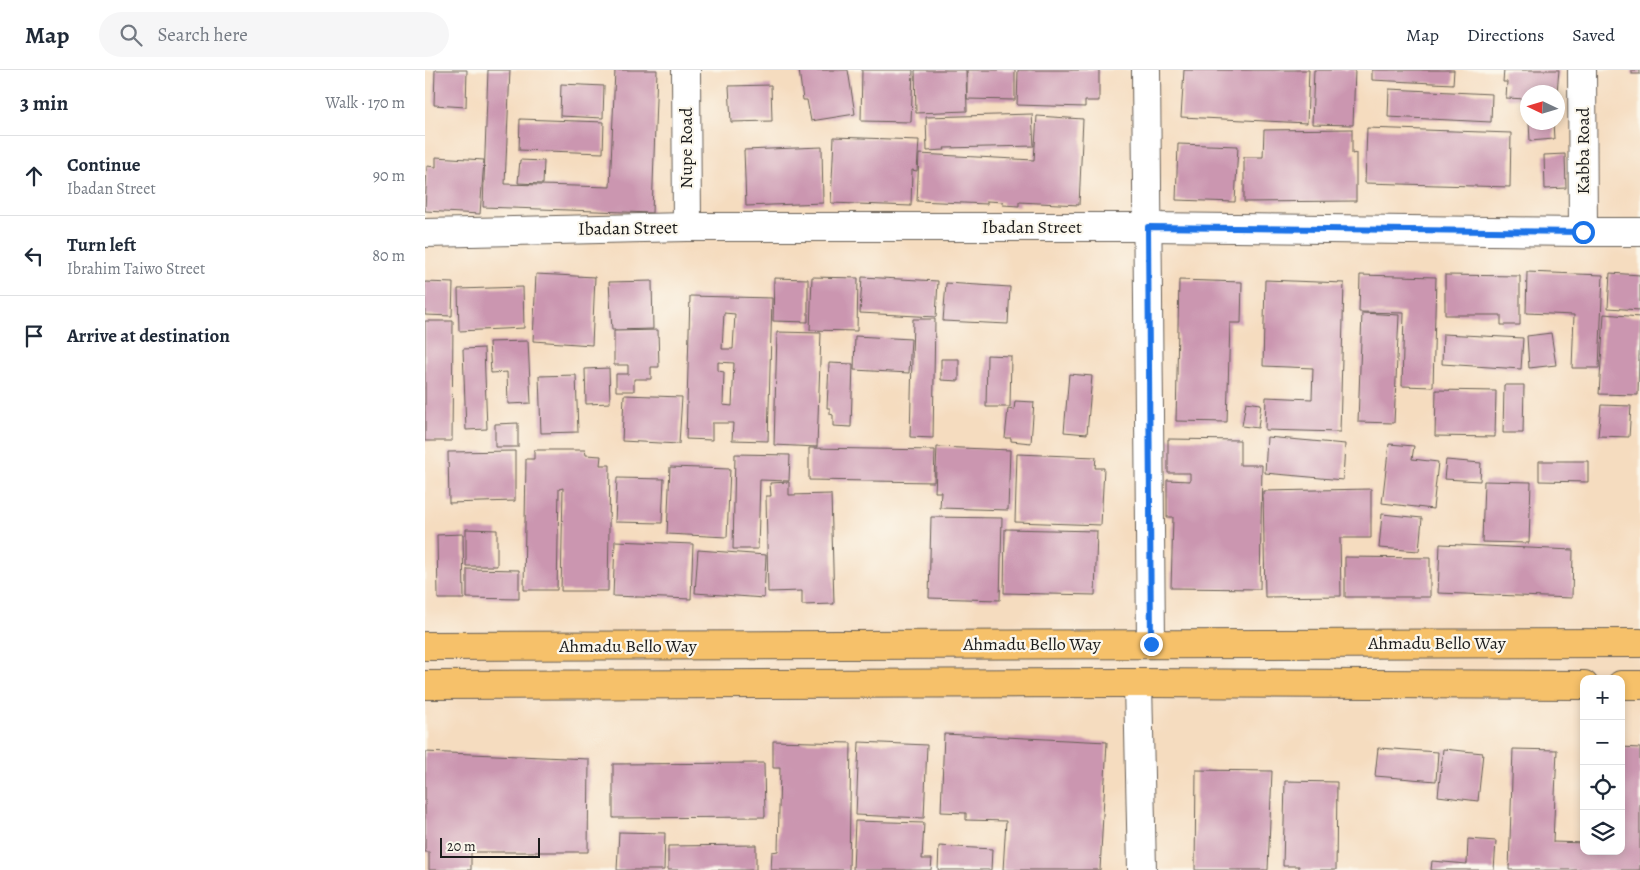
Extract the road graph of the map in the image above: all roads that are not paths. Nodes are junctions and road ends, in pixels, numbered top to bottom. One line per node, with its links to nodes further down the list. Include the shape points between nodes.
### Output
1 (686, 70): 4 (street, Nupe Road)
2 (1146, 70): 5 (street)
3 (1582, 70): 6 (street, Kabba Road)
4 (687, 227): 5 (street, Ibadan Street); 8 (street, Ibadan Street)
5 (1148, 227): 6 (street, Ibadan Street); 10 (street)
6 (1583, 232): 7 (street, Ibadan Street)
7 (1640, 232)
8 (425, 233)
9 (1640, 643): 10 (main road, Ahmadu Bello Way)
10 (1151, 644): 11 (main road, Ahmadu Bello Way)
11 (425, 646)
12 (1138, 683): 13 (main road); 14 (main road); 17 (street)
13 (425, 685)
14 (1580, 685)
15 (1625, 685): 16 (main road)
16 (1640, 685)
17 (1142, 870)

